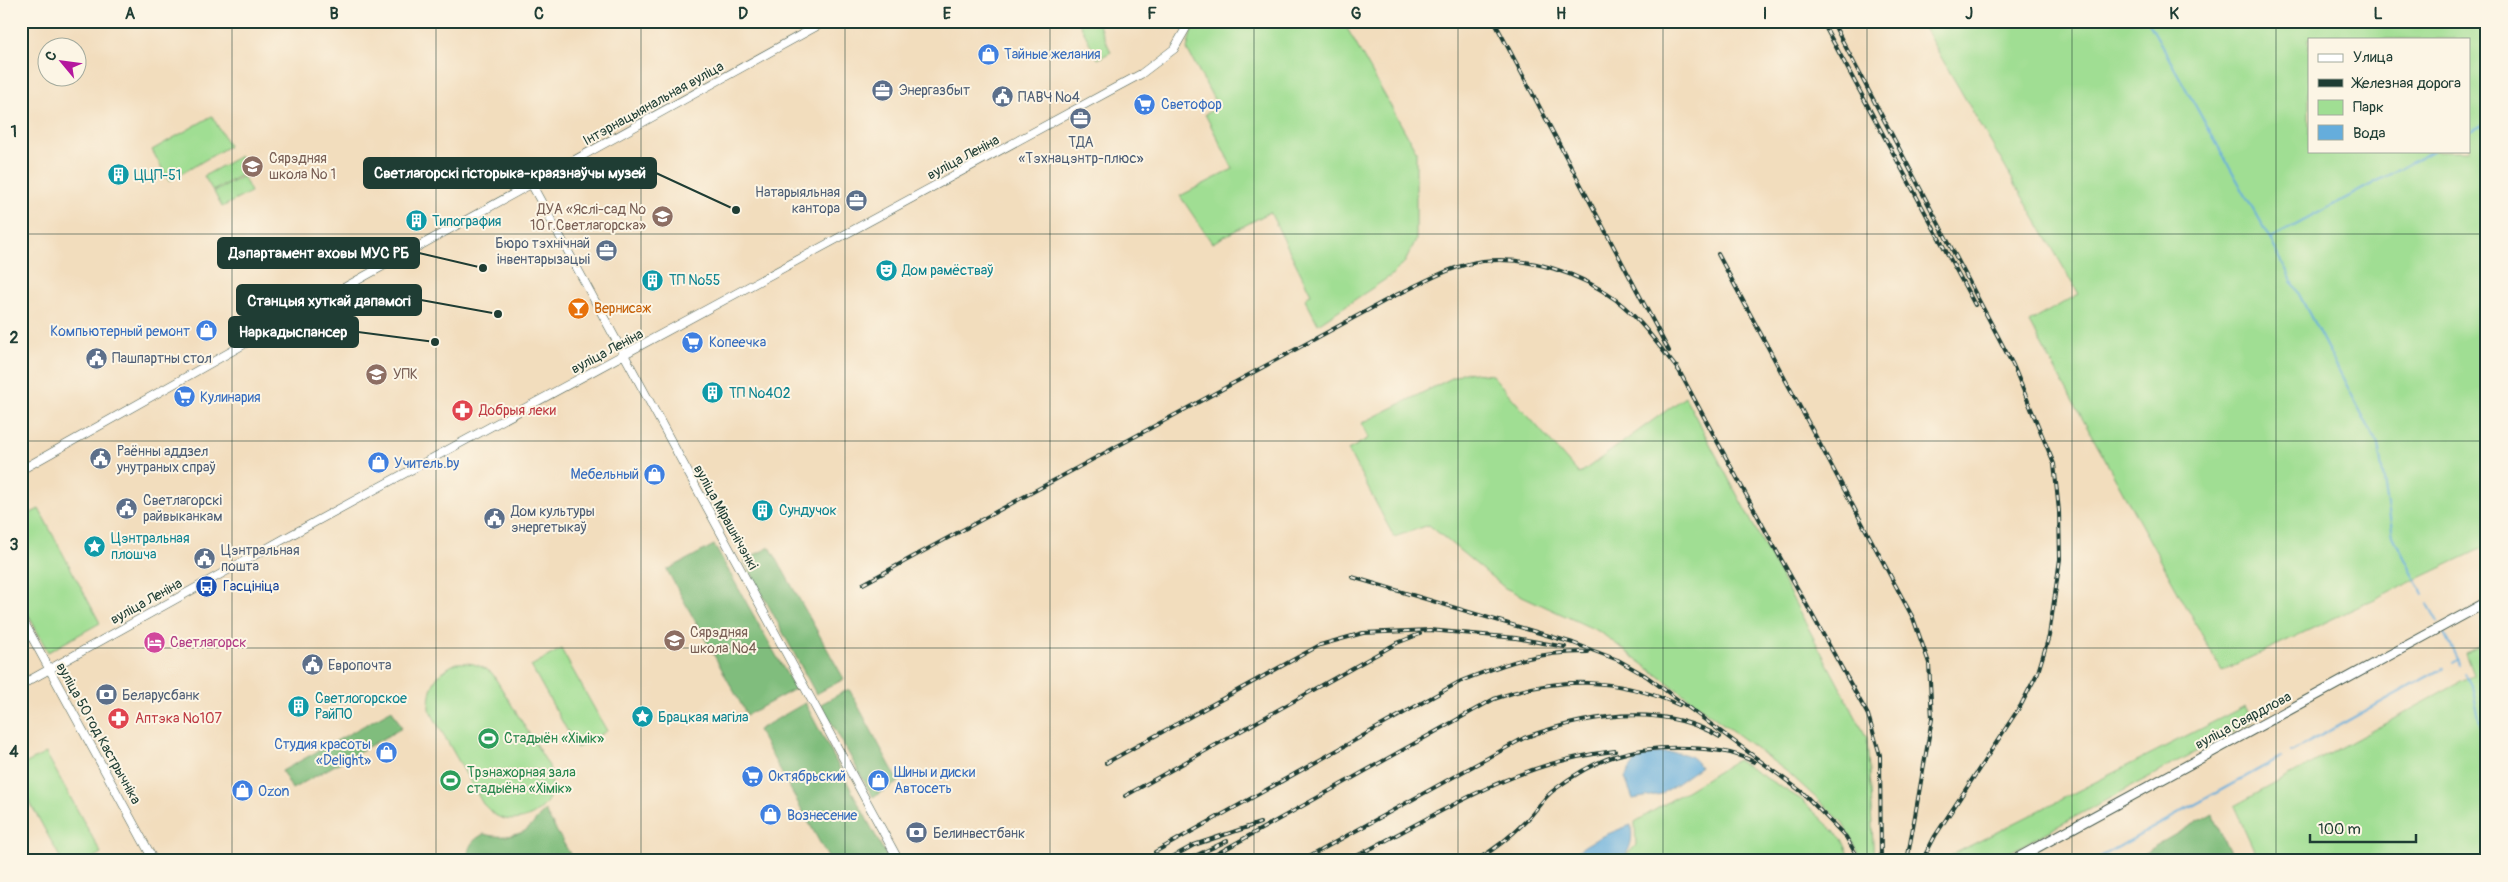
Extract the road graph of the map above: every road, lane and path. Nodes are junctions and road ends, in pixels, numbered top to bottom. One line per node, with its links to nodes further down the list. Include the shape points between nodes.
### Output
1 (826, 21): 3 (street, Інтэрнацыянальная вуліца)
2 (1190, 21): 4 (street, вуліца Леніна, via 1174,49 1141,74)
3 (532, 185): 4 (street, вуліца Мірашнічэнкі); 5 (street, Інтэрнацыянальная вуліца)
4 (624, 356): 8 (street, вуліца Леніна); 11 (street, вуліца Мірашнічэнкі)
5 (21, 470)
6 (2487, 602): 12 (main road, вуліца Свярдлова)
7 (21, 617): 8 (street, вуліца 50 год Кастрычніка)
8 (50, 669): 9 (street, вуліца Леніна); 10 (street, вуліца 50 год Кастрычніка)
9 (21, 685)
10 (154, 861)
11 (899, 861)
12 (2012, 861)

